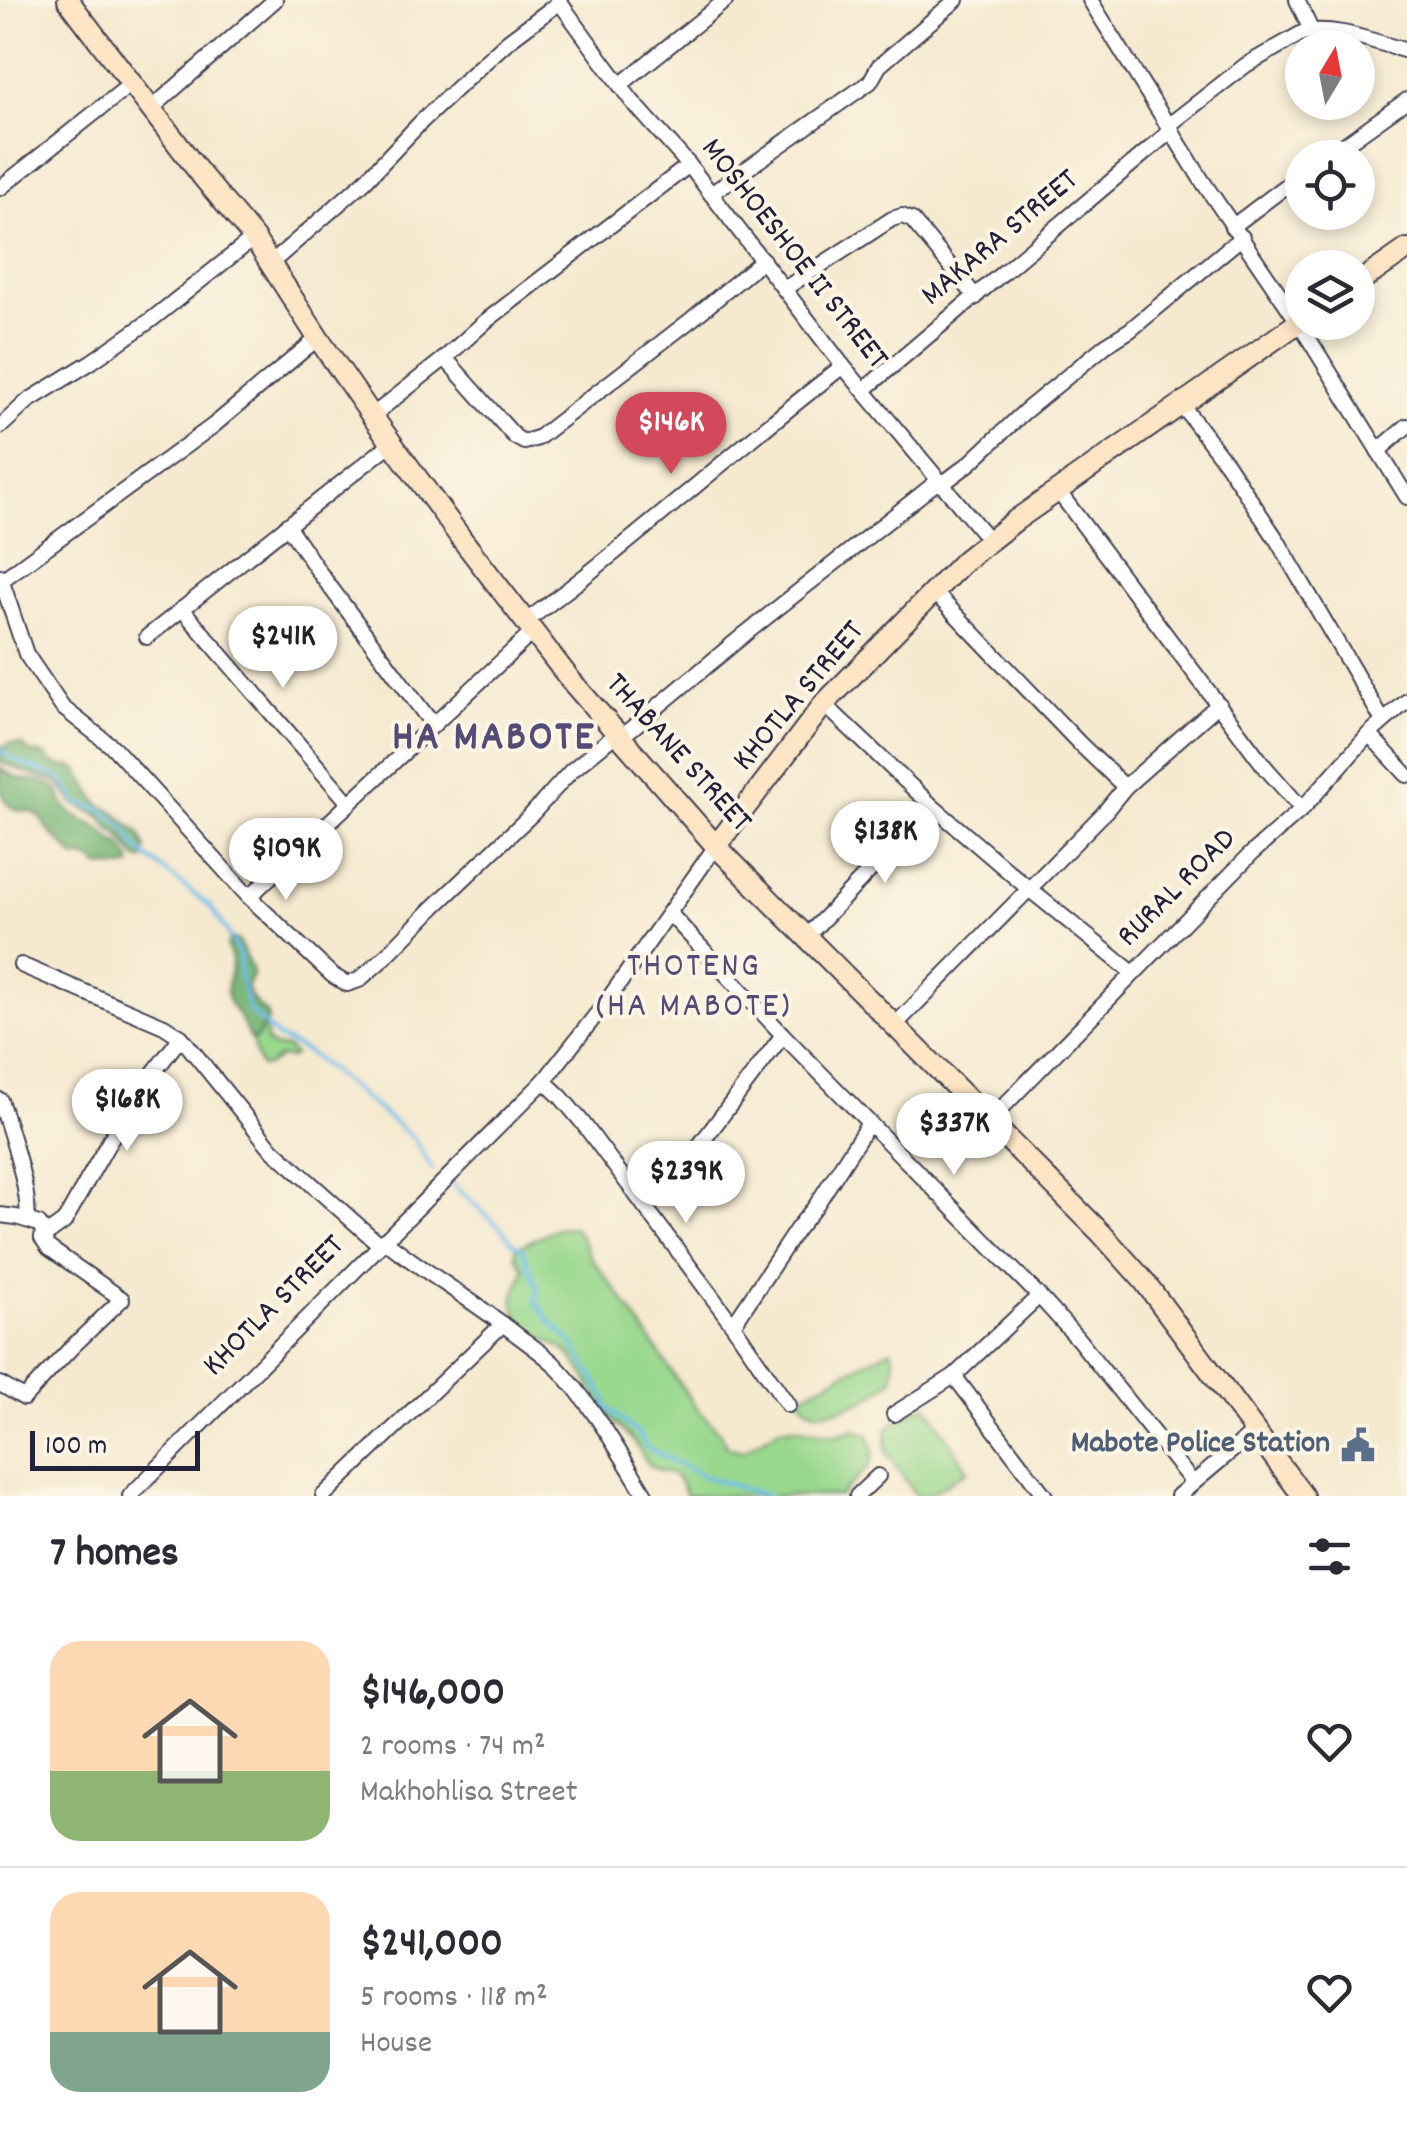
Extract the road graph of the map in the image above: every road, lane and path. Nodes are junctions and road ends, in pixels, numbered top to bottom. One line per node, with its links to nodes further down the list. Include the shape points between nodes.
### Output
1 (68, 0): 12 (street, THABANE STREET)
2 (274, 0): 15 (street)
3 (726, 0): 13 (street)
4 (956, 0): 21 (street, via 879,66 870,82)
5 (1090, 0): 16 (street)
6 (1296, 0): 8 (street)
7 (559, 1): 13 (street, MOSHOESHOE II STREET); 26 (street)
8 (1311, 30)
9 (1285, 42): 16 (street, MAKARA STREET, via 1246,64)
10 (1375, 42): 11 (street)
11 (1407, 51)
12 (131, 84): 15 (street, THABANE STREET); 20 (street)
13 (620, 85): 18 (street, MOSHOESHOE II STREET)
14 (1407, 100): 17 (street)
15 (151, 109): 23 (street, THABANE STREET)
16 (1170, 127): 22 (street); 29 (street, MAKARA STREET)
17 (1351, 140)
18 (689, 165): 21 (street, MOSHOESHOE II STREET); 34 (street)
19 (1285, 186): 22 (street)
20 (0, 188)
21 (711, 194): 25 (street, MOSHOESHOE II STREET)
22 (1237, 232): 30 (street); 43 (street, via 1130,330)
23 (254, 238): 26 (street, THABANE STREET); 40 (street)
24 (1407, 249): 27 (street)
25 (763, 260): 28 (street, MOSHOESHOE II STREET); 34 (street, via 538,438 515,437)
26 (270, 264): 32 (street, THABANE STREET)
27 (1375, 271)
28 (784, 289): 29 (street, via 902,216); 35 (street, MOSHOESHOE II STREET)
29 (976, 297): 36 (street, MAKARA STREET)
30 (1285, 300)
31 (1285, 333): 37 (street, KHOTLA STREET)
32 (318, 338): 38 (street, THABANE STREET); 48 (street, via 214,425)
33 (1312, 340): 42 (street)
34 (445, 358): 38 (street)
35 (844, 366): 36 (street, MOSHOESHOE II STREET); 51 (street)
36 (864, 390): 43 (street, MOSHOESHOE II STREET)
37 (1181, 404): 44 (street, KHOTLA STREET); 56 (street, via 1267,525)
38 (372, 416): 41 (street, THABANE STREET)
39 (1407, 426): 42 (street)
40 (0, 427)
41 (393, 442): 46 (street); 51 (street, THABANE STREET)
42 (1378, 451): 45 (street)
43 (939, 483): 47 (street, MOSHOESHOE II STREET); 59 (street)
44 (1058, 491): 47 (street, KHOTLA STREET); 55 (street)
45 (1407, 497)
46 (287, 525): 50 (street); 57 (street)
47 (989, 540): 49 (street, KHOTLA STREET)
48 (1, 578): 67 (street, via 26,654 62,707 114,748)
49 (934, 592): 54 (street, KHOTLA STREET); 61 (street)
50 (182, 608): 52 (street); 62 (street)
51 (529, 627): 57 (street); 59 (street, THABANE STREET)
52 (147, 637)
53 (1407, 701): 56 (street, RURAL ROAD)
54 (824, 704): 63 (street); 65 (street, KHOTLA STREET)
55 (1219, 704): 61 (street); 64 (street)
56 (1383, 721): 58 (street, RURAL ROAD)
57 (434, 725): 62 (street)
58 (1370, 734): 60 (street); 64 (street, RURAL ROAD)
59 (618, 736): 65 (street, THABANE STREET); 67 (street, via 571,771 352,984 332,975)
60 (1407, 774)
61 (1125, 787): 66 (street)
62 (349, 803): 67 (street)
63 (932, 806): 66 (street); 69 (street)
64 (1302, 808): 71 (street, RURAL ROAD)
65 (716, 846): 68 (street, KHOTLA STREET); 69 (street, THABANE STREET)
66 (1029, 889): 71 (street); 72 (street)
67 (249, 897)
68 (669, 913): 73 (street); 75 (street, KHOTLA STREET)
69 (808, 936): 72 (street, THABANE STREET)
70 (21, 965): 74 (street)
71 (1133, 973): 77 (street, RURAL ROAD)
72 (896, 1024): 77 (street, THABANE STREET)
73 (783, 1035): 78 (street); 79 (street)
74 (182, 1037): 82 (street, via 132,1101 64,1222); 83 (street, via 270,1147)
75 (544, 1081): 79 (street); 83 (street, KHOTLA STREET)
76 (0, 1100): 81 (street)
77 (990, 1120): 91 (street, THABANE STREET, via 1144,1281)
78 (869, 1123): 84 (street); 86 (street)
79 (645, 1207): 86 (street)
80 (0, 1215): 81 (street)
81 (27, 1219): 82 (street, via 39,1224)
82 (42, 1238): 88 (street, via 122,1300 24,1398)
83 (382, 1242): 85 (street); 94 (street, KHOTLA STREET)
84 (1039, 1296): 87 (street); 93 (street)
85 (503, 1324): 95 (street); 96 (street, via 578,1391)
86 (732, 1325): 89 (street)
87 (954, 1376): 90 (street); 98 (street)
88 (0, 1384)
89 (788, 1406)
90 (894, 1414)
91 (1255, 1431): 93 (street); 100 (street, THABANE STREET)
92 (878, 1476): 97 (street)
93 (1193, 1484): 99 (street)
94 (130, 1496)
95 (322, 1496)
96 (646, 1496)
97 (858, 1496)
98 (1046, 1496)
99 (1178, 1496)
100 (1303, 1496)

